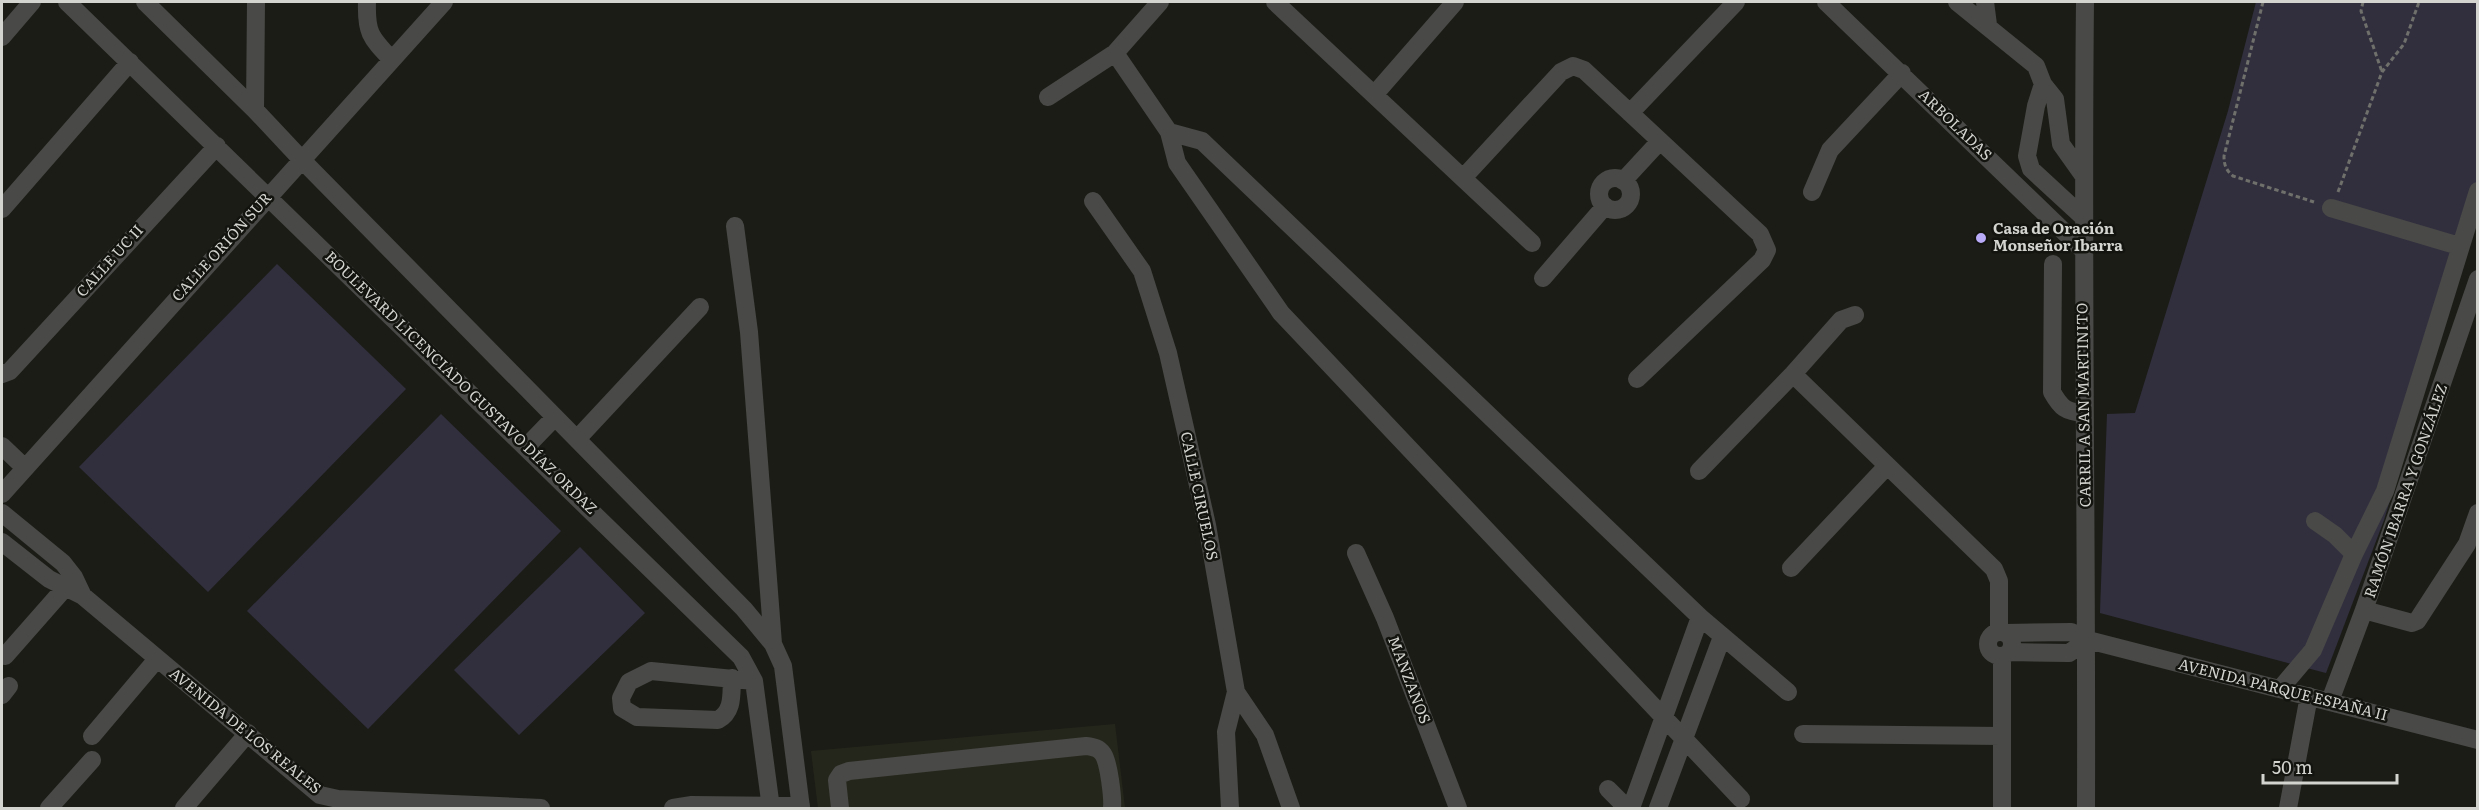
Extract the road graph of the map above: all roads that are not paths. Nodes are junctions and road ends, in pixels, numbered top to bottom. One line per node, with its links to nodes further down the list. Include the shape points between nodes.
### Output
1 (32, 2): 16 (street)
2 (67, 2): 19 (street, BOULEVARD LICENCIADO GUSTAVO DÍAZ ORDAZ)
3 (145, 2): 24 (street)
4 (256, 2): 24 (street)
5 (367, 2): 18 (street, via 369,34)
6 (444, 2): 18 (street, CALLE ORIÓN SUR)
7 (1160, 2): 17 (street)
8 (1275, 2): 22 (street)
9 (1455, 2): 22 (street)
10 (1736, 2): 25 (street)
11 (1826, 2): 20 (street, ARBOLADAS)
12 (1958, 2): 15 (street)
13 (1986, 2): 15 (street)
14 (2085, 2): 32 (street, CARRIL A SAN MARTINITO)
15 (1988, 25): 21 (street, via 2036,66)
16 (2, 37)
17 (1115, 53): 23 (street); 26 (street)
18 (391, 59): 31 (street, CALLE ORIÓN SUR)
19 (130, 62): 30 (street, BOULEVARD LICENCIADO GUSTAVO DÍAZ ORDAZ); 39 (street)
20 (1902, 73): 35 (street, via 1830,150); 44 (street, ARBOLADAS)
21 (2043, 84): 28 (street); 29 (street, via 2055,99)
22 (1374, 94): 33 (street)
23 (1048, 97)
24 (255, 110): 31 (street)
25 (1630, 113): 27 (street); 33 (street, via 1584,70 1573,66 1561,72)
26 (1169, 132): 71 (street, via 1202,141); 86 (street, via 1177,163 1281,313)
27 (1660, 141): 46 (street, via 1623,181 1630,189 1628,203 1619,209 1605,206); 52 (street, via 1760,234 1767,250 1762,260)
28 (2030, 142): 29 (street); 40 (street, via 2027,156 2031,169)
29 (2061, 144): 32 (street)
30 (217, 146): 36 (street, BOULEVARD LICENCIADO GUSTAVO DÍAZ ORDAZ); 50 (street, CALLE UC II, via 10,371)
31 (301, 159): 36 (street, CALLE ORIÓN SUR); 54 (street)
32 (2084, 175): 40 (street, CARRIL A SAN MARTINITO)
33 (1463, 178): 42 (street)
34 (2478, 191): 43 (street)
35 (1812, 192)
36 (269, 195): 57 (street, BOULEVARD LICENCIADO GUSTAVO DÍAZ ORDAZ); 59 (street, CALLE ORIÓN SUR)
37 (1093, 201): 82 (street, CALLE CIRUELOS, via 1142,271 1168,353 1207,525)
38 (2331, 207): 43 (street)
39 (2, 209)
40 (2083, 217): 44 (street, CARRIL A SAN MARTINITO)
41 (735, 226): 75 (street, via 749,332)
42 (1532, 243)
43 (2459, 246): 67 (street, via 2385,491)
44 (2083, 250): 53 (street, CARRIL A SAN MARTINITO)
45 (2053, 264): 53 (street, via 2052,392 2069,412)
46 (1543, 278)
47 (2478, 279): 70 (street, RAMÓN IBARRA Y GONZÁLEZ)
48 (700, 307): 55 (street)
49 (1855, 315): 51 (street, via 1840,320)
50 (2, 374)
51 (1793, 374): 58 (street); 60 (street)
52 (1637, 379)
53 (2084, 413): 74 (street, CARRIL A SAN MARTINITO)
54 (555, 417): 55 (street); 57 (street)
55 (577, 439): 75 (street, via 744,609)
56 (2, 446): 59 (street)
57 (526, 447): 80 (street, BOULEVARD LICENCIADO GUSTAVO DÍAZ ORDAZ, via 741,657)
58 (1887, 466): 68 (street); 72 (street, via 1994,569 1999,581)
59 (24, 468): 61 (street, CALLE ORIÓN SUR)
60 (1699, 471)
61 (5, 484)
62 (2, 513): 69 (street, AVENIDA DE LOS REALES, via 63,563)
63 (2478, 513): 70 (street, via 2468,544 2417,621)
64 (2315, 521): 67 (street, via 2335,535)
65 (2, 542): 69 (street, AVENIDA DE LOS REALES, via 49,579)
66 (1356, 553): 108 (street, MANZANOS, via 1386,618)
67 (2346, 563): 81 (street, via 2313,650)
68 (1791, 568)
69 (69, 583): 77 (street); 78 (street, AVENIDA DE LOS REALES)
70 (2364, 610): 85 (street, RAMÓN IBARRA Y GONZÁLEZ)
71 (1700, 617): 73 (street); 86 (street)
72 (2002, 633): 74 (street, AVENIDA PARQUE ESPAÑA II, via 2071,632); 76 (street, via 1993,634 1988,645 1990,651)
73 (1722, 637): 83 (street); 92 (street)
74 (2088, 640): 76 (street, via 2069,653); 81 (street, AVENIDA PARQUE ESPAÑA II); 112 (street, CARRIL A SAN MARTINITO)
75 (773, 644): 103 (street, via 783,666)
76 (2005, 654): 90 (street)
77 (5, 656)
78 (157, 659): 87 (street, AVENIDA DE LOS REALES); 89 (street)
79 (732, 678): 79 (street, via 730,706 727,715 718,720 637,717 622,708 621,698 629,682 651,671); 80 (street)
80 (754, 681): 98 (street, BOULEVARD LICENCIADO GUSTAVO DÍAZ ORDAZ)
81 (2280, 689): 84 (street, AVENIDA PARQUE ESPAÑA II)
82 (1236, 692): 106 (street, CALLE CIRUELOS, via 1226,732); 107 (street, via 1265,735)
83 (1788, 692)
84 (2309, 696): 85 (street, AVENIDA PARQUE ESPAÑA II); 113 (street)
85 (2330, 701): 91 (street, AVENIDA PARQUE ESPAÑA II)
86 (1665, 719): 92 (street); 109 (street)
87 (248, 734): 96 (street, AVENIDA DE LOS REALES); 100 (street)
88 (1803, 734): 90 (street)
89 (92, 736)
90 (2002, 736): 111 (street)
91 (2478, 740)
92 (1685, 741): 95 (street); 110 (street)
93 (92, 760): 99 (street)
94 (1608, 789): 109 (street)
95 (1741, 800)
96 (335, 804): 101 (street, AVENIDA DE LOS REALES)
97 (692, 807): 98 (street); 102 (street)
98 (771, 807): 103 (street)
99 (49, 808)
100 (184, 808)
101 (541, 808)
102 (673, 808)
103 (801, 808)
104 (840, 808): 105 (street, via 837,780 849,771 1086,746 1103,753)
105 (1112, 808)
106 (1230, 808)
107 (1291, 808)
108 (1458, 808)
109 (1629, 808)
110 (1658, 808)
111 (2002, 808)
112 (2086, 808)
113 (2288, 808)

